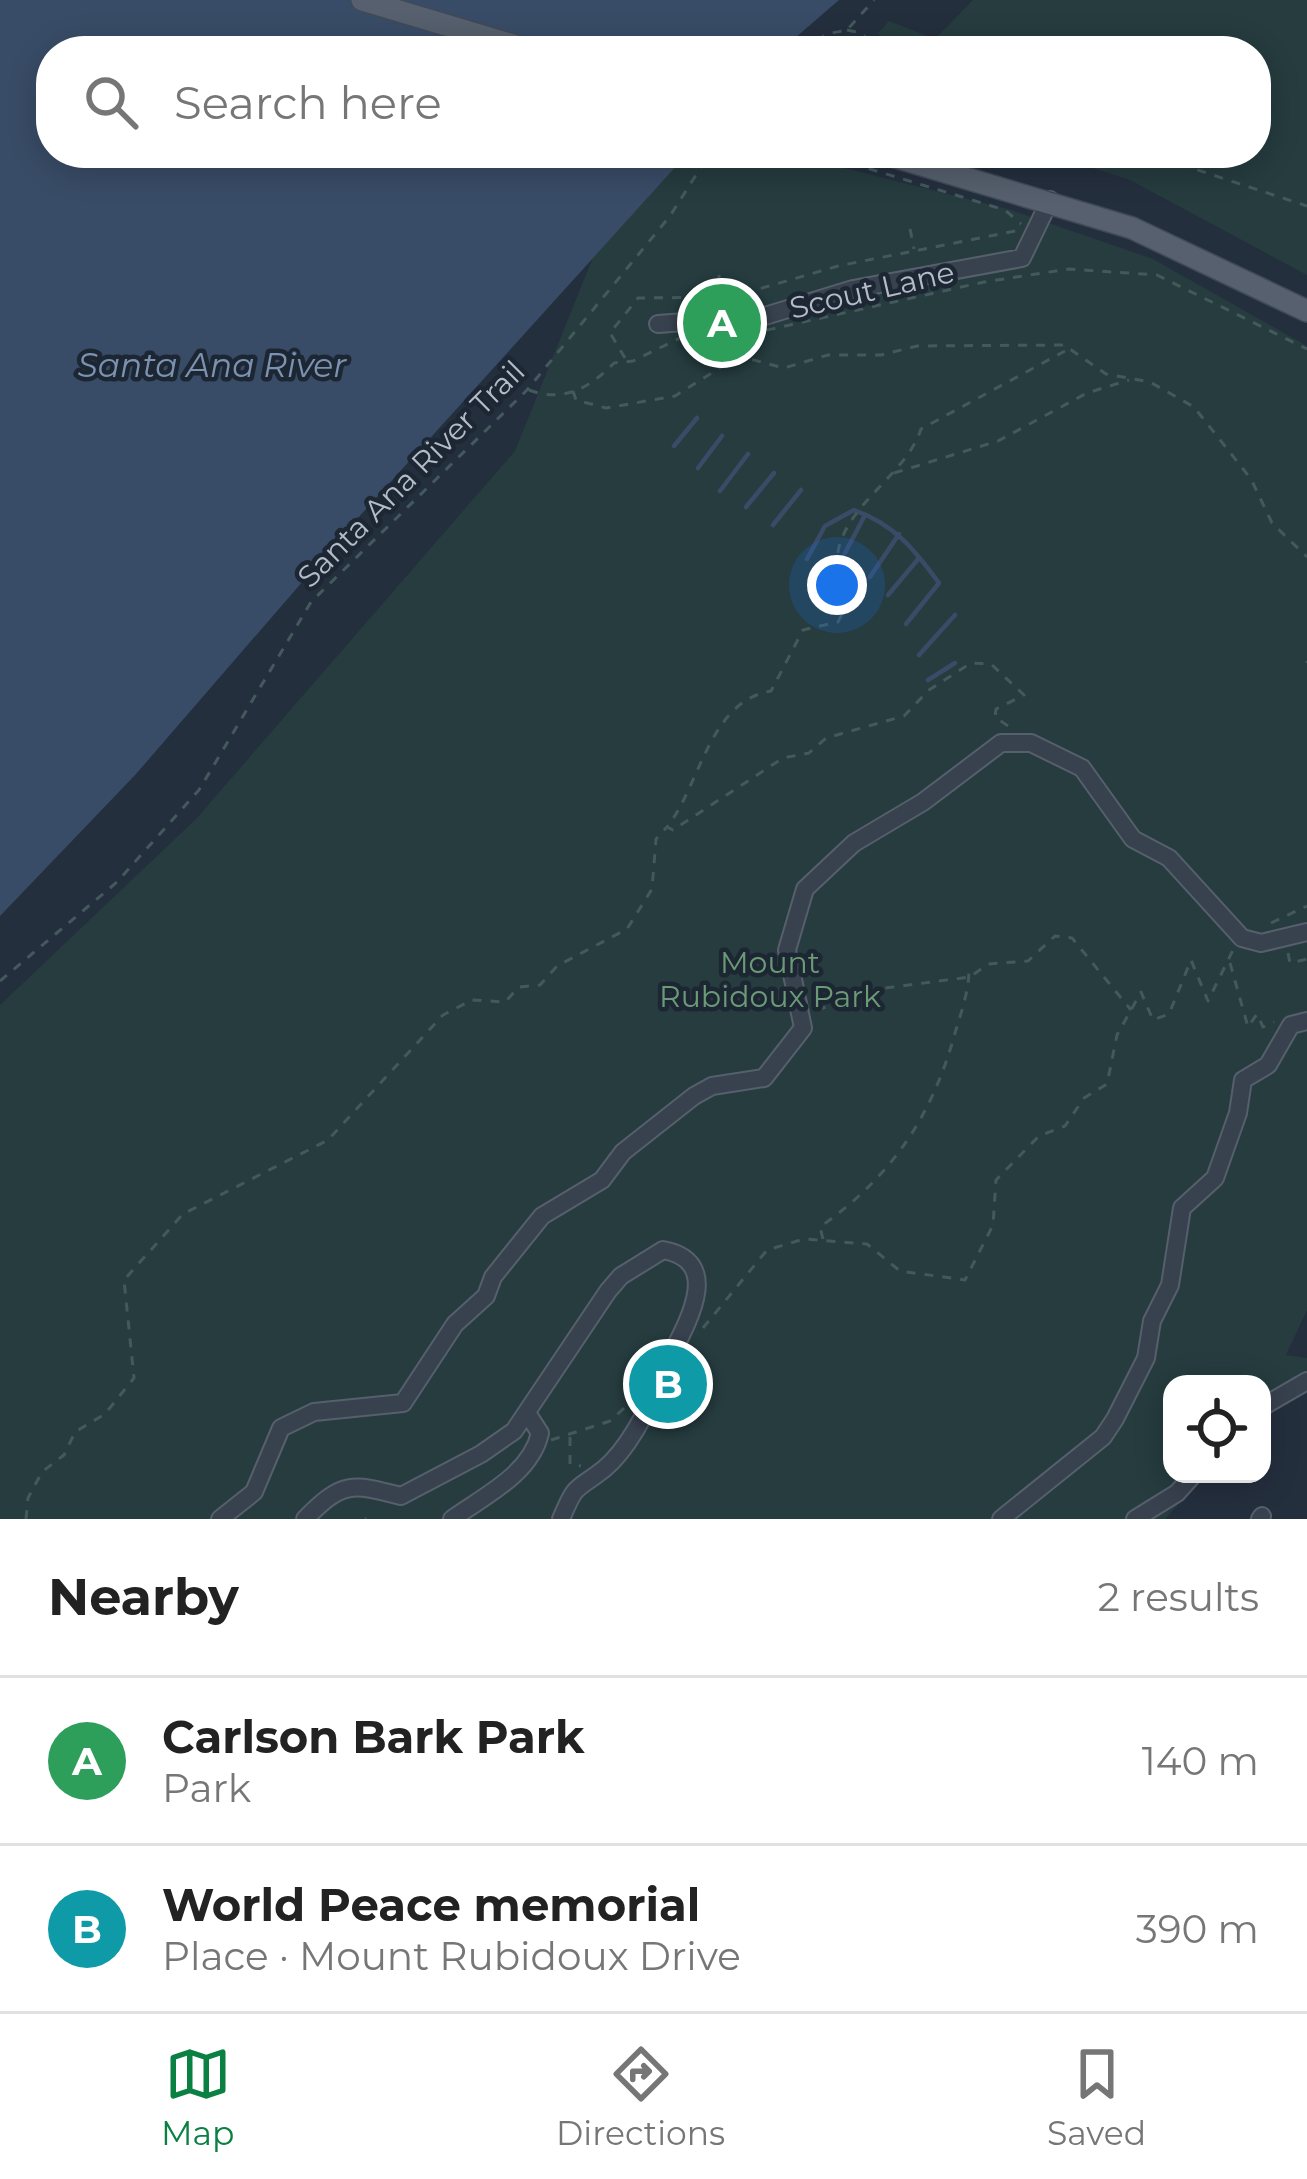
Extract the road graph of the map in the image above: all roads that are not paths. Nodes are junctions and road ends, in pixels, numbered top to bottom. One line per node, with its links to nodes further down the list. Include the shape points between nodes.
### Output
1 (362, 0): 2 (main road)
2 (482, 36)
3 (936, 168): 4 (main road)
4 (1050, 200): 5 (main road, via 1132,228); 6 (street, Scout Lane, via 1022,258 853,289 765,316)
5 (1307, 311)
6 (658, 324)
7 (1307, 932): 13 (street, via 1246,938 1169,858 1132,839 1082,769 1031,743 1001,742 854,844 805,889 788,950 803,1028 764,1078 694,1096 623,1152 602,1180 542,1216 403,1403 333,1408 281,1428 254,1492)
8 (1307, 1021): 17 (street, via 1288,1029 1268,1066 1243,1080 1215,1178 1182,1208 1170,1285 1115,1419)
9 (1307, 1381): 10 (street)
10 (1271, 1402)
11 (527, 1412): 14 (street, via 502,1440 421,1489 401,1496 346,1486); 15 (street, via 540,1433 522,1468); 16 (street, via 621,1276 663,1250 680,1253 694,1269 692,1319 636,1427 604,1468 572,1491)
12 (1186, 1483): 18 (street)
13 (220, 1519)
14 (305, 1519)
15 (452, 1519)
16 (561, 1519)
17 (1001, 1519)
18 (1136, 1519)

